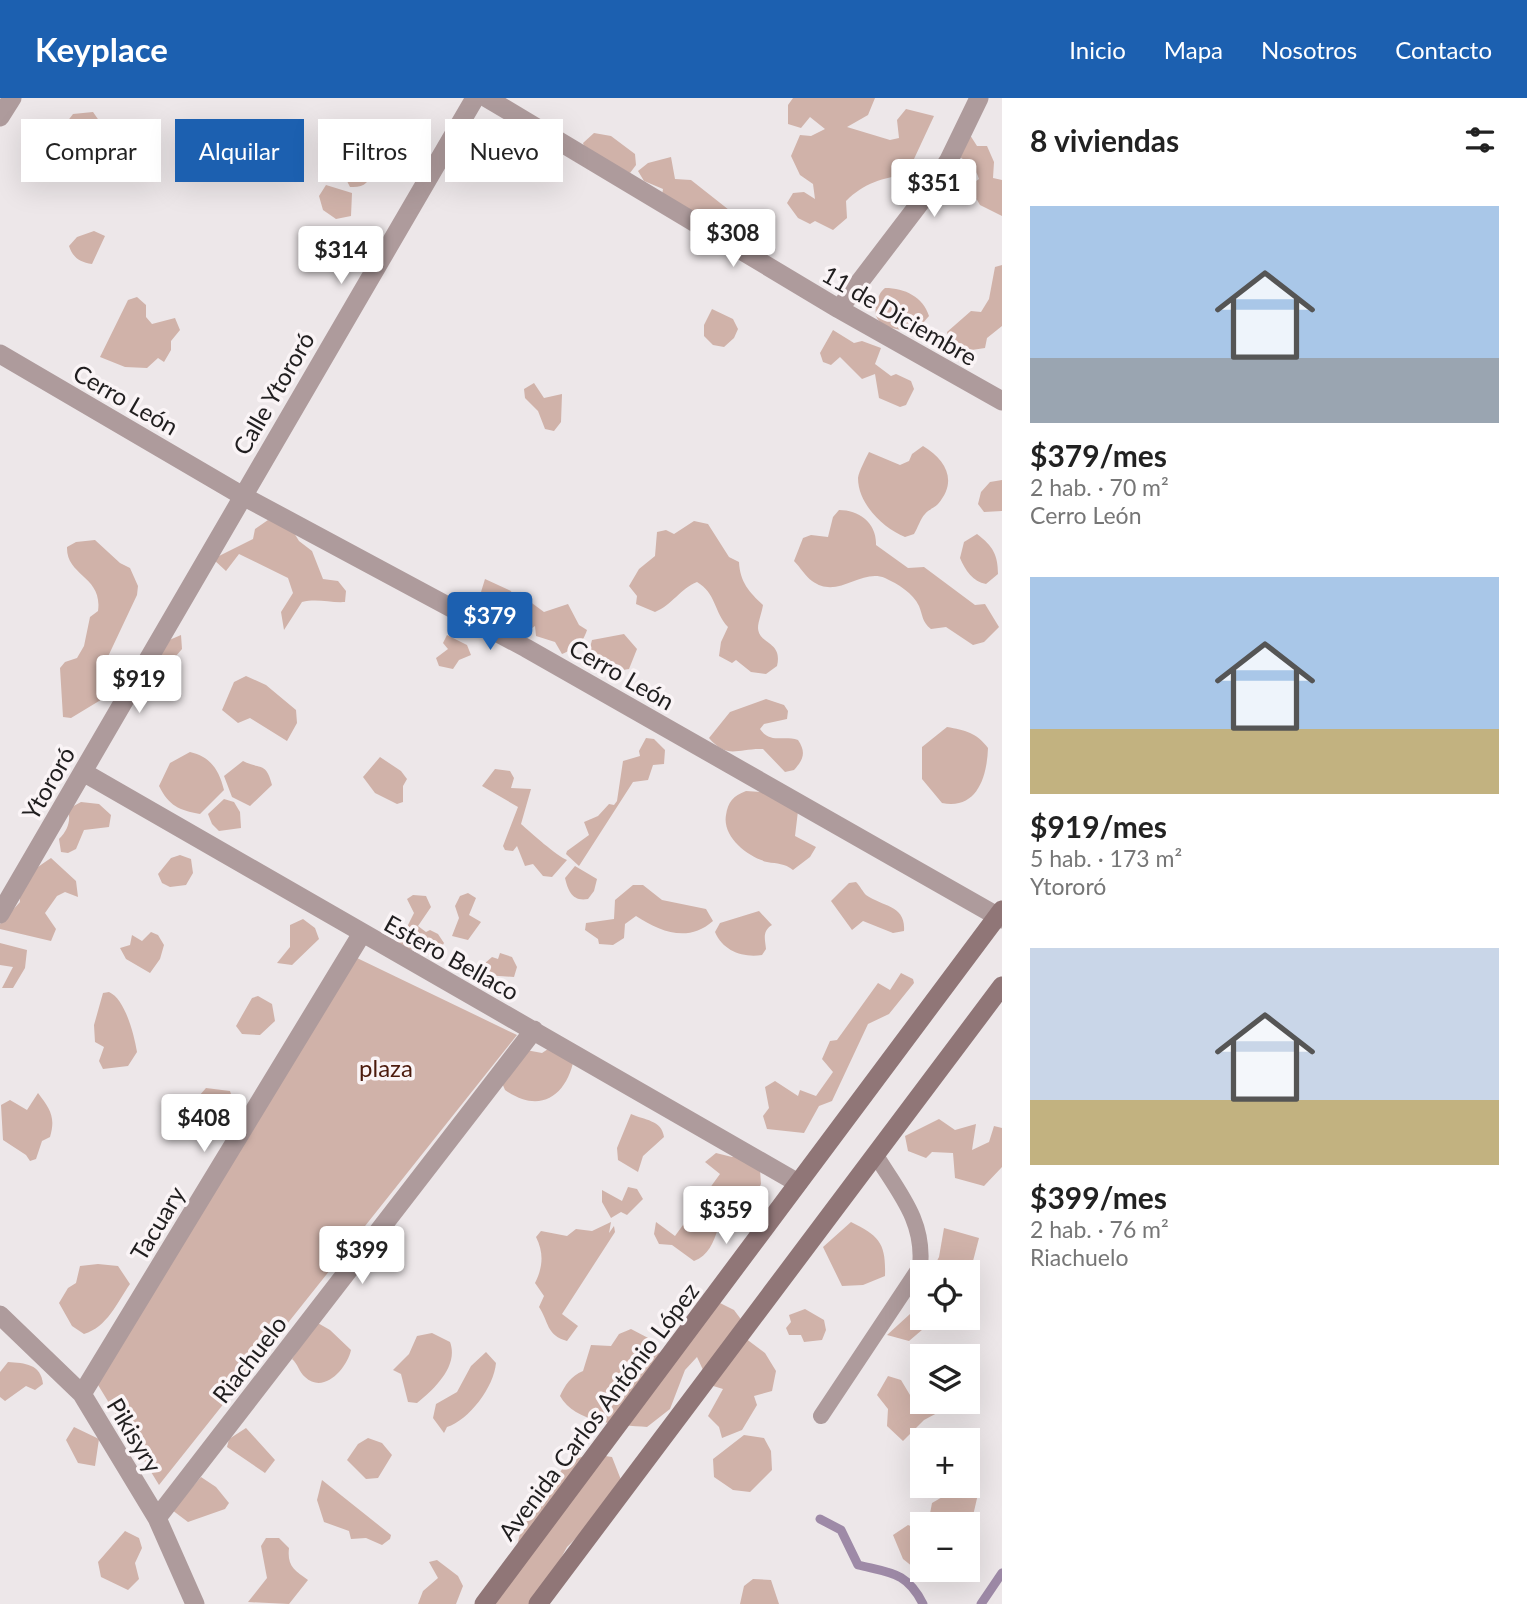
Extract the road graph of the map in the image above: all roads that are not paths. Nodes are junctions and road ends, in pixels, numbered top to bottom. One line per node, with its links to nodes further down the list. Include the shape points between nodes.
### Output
1 (12, 98): 5 (street)
2 (475, 98): 9 (street, Calle Ytororó)
3 (487, 98): 6 (street, 11 de Diciembre)
4 (979, 98): 6 (street, via 926,195)
5 (0, 117)
6 (839, 309): 8 (street, 11 de Diciembre)
7 (0, 354): 9 (street, Cerro León)
8 (1002, 401)
9 (241, 495): 10 (street, Ytororó); 12 (street, Cerro León, via 538,655)
10 (83, 772): 11 (street, Ytororó); 13 (street, Estero Bellaco)
11 (0, 914)
12 (1001, 915): 17 (main road, Avenida Carlos António López)
13 (361, 935): 15 (street, Estero Bellaco); 19 (street, Tacuary)
14 (1002, 986): 16 (main road)
15 (534, 1030): 17 (street, Estero Bellaco); 21 (street, Riachuelo)
16 (875, 1154): 20 (lane, via 915,1220 923,1244 920,1267); 24 (main road)
17 (798, 1183): 23 (main road, Avenida Carlos António López)
18 (0, 1315): 19 (street, Pikisyry)
19 (82, 1394): 21 (street, Pikisyry)
20 (821, 1416)
21 (157, 1518): 22 (street, Pikisyry)
22 (195, 1604)
23 (484, 1604)
24 (538, 1604)

